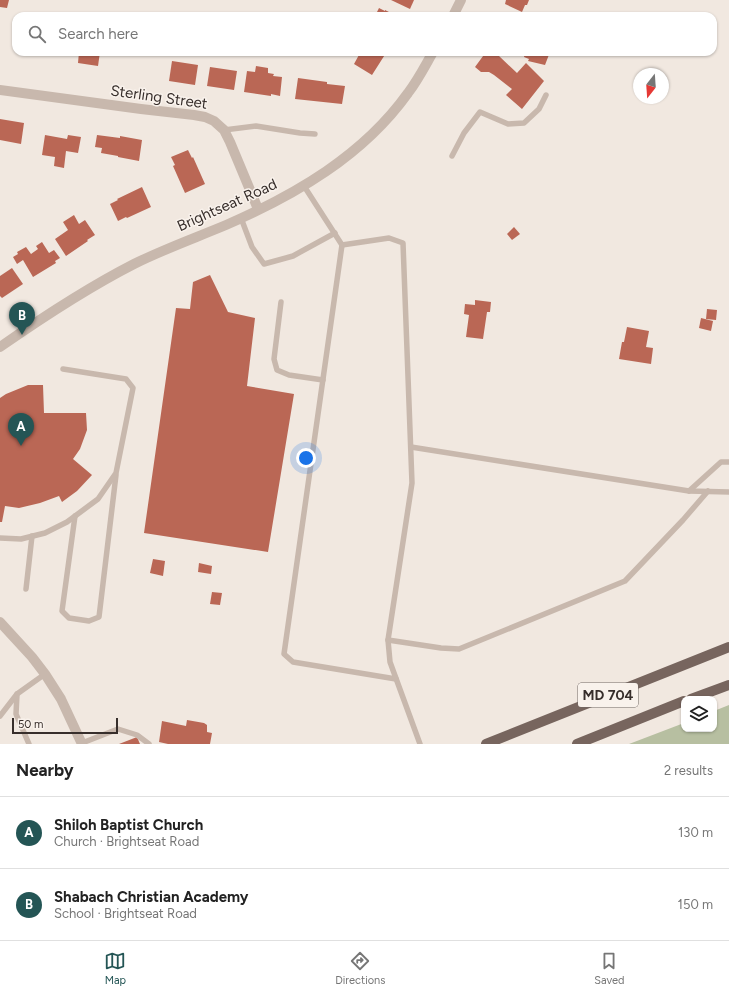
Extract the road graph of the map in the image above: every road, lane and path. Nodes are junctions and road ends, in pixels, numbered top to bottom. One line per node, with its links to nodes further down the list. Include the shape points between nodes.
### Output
1 (461, 0): 2 (street)
2 (455, 12)
3 (431, 56): 9 (street, Brightseat Road, via 408,94 378,128 344,158)
4 (0, 90): 6 (street, Sterling Street, via 194,115 214,120)
5 (546, 95): 8 (lane, via 539,109 524,123 508,124 480,112 464,133)
6 (224, 130): 7 (lane, via 256,126); 10 (street, Sterling Street)
7 (315, 134)
8 (452, 156)
9 (304, 186): 10 (street, Brightseat Road); 12 (lane)
10 (258, 210): 11 (street, Brightseat Road)
11 (241, 218): 12 (lane, via 252,247 264,264 293,256); 15 (street, Brightseat Road, via 133,264 33,324)
12 (335, 233): 13 (lane)
13 (342, 245): 17 (lane); 18 (lane, via 389,238 403,243)
14 (281, 302): 17 (lane, via 274,360 277,370 289,375)
15 (0, 347)
16 (63, 369): 20 (lane, via 126,379 133,388)
17 (323, 380): 32 (lane, via 284,654 293,662)
18 (411, 447): 21 (lane); 29 (lane, via 412,483)
19 (729, 462): 21 (lane, via 721,462)
20 (116, 473): 24 (lane, via 98,499); 24 (lane, via 99,617 88,621 69,618 62,611)
21 (689, 491): 22 (lane)
22 (708, 492): 23 (lane); 29 (lane, via 625,581 459,649)
23 (729, 492)
24 (75, 516): 25 (lane, via 45,533)
25 (32, 536): 26 (lane); 27 (lane)
26 (0, 538)
27 (26, 589)
28 (0, 622): 31 (street)
29 (388, 640): 32 (lane, via 390,662)
30 (729, 647): 42 (main road, MD 704)
31 (45, 674): 34 (lane); 39 (street, via 61,699)
32 (396, 680): 41 (lane)
33 (729, 684): 35 (main road)
34 (17, 694): 37 (lane); 38 (lane, via 16,714)
35 (698, 696)
36 (681, 702): 43 (main road, MD 704)
37 (0, 716)
38 (29, 744)
39 (82, 744): 40 (lane, via 118,730 137,735)
40 (149, 744)
41 (420, 744)
42 (486, 744)
43 (577, 744)

